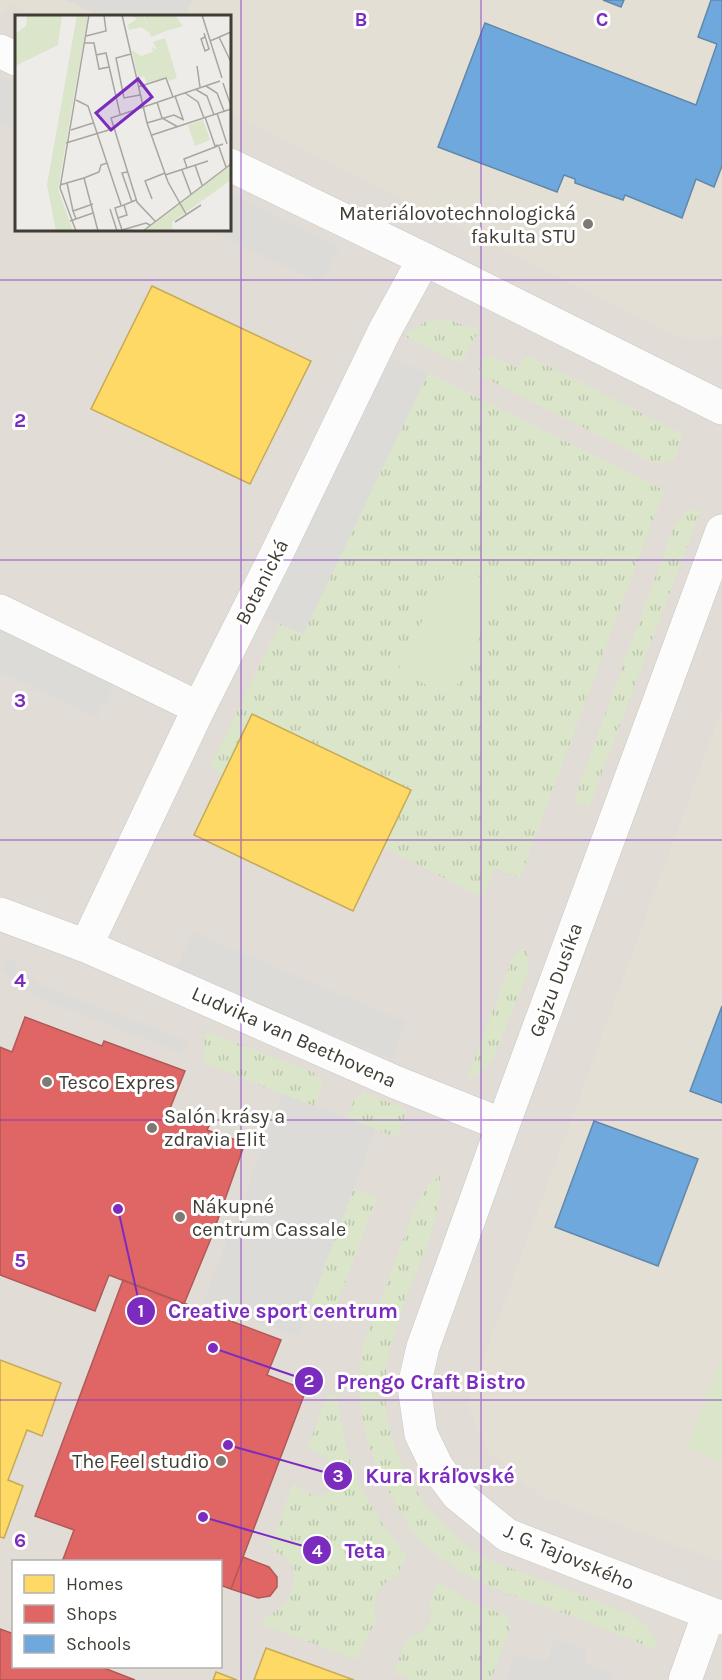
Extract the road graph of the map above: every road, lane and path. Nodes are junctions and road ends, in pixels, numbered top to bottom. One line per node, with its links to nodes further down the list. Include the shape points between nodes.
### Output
1 (0, 51): 2 (street)
2 (15, 58)
3 (231, 165): 4 (street)
4 (424, 259): 5 (street); 8 (street, Botanická)
5 (722, 408)
6 (722, 531): 11 (street, Gejzu Dusíka)
7 (0, 611): 8 (street)
8 (198, 708): 10 (street)
9 (0, 914): 10 (street, Ludvika van Beethovena)
10 (86, 946): 11 (street, Ludvika van Beethovena, via 376,1074)
11 (503, 1125): 12 (street, Gejzu Dusíka, via 423,1347 414,1386)
12 (421, 1434): 13 (street, J. G. Tajovského, via 437,1467 458,1494 507,1535)
13 (715, 1616): 14 (street)
14 (685, 1680)

